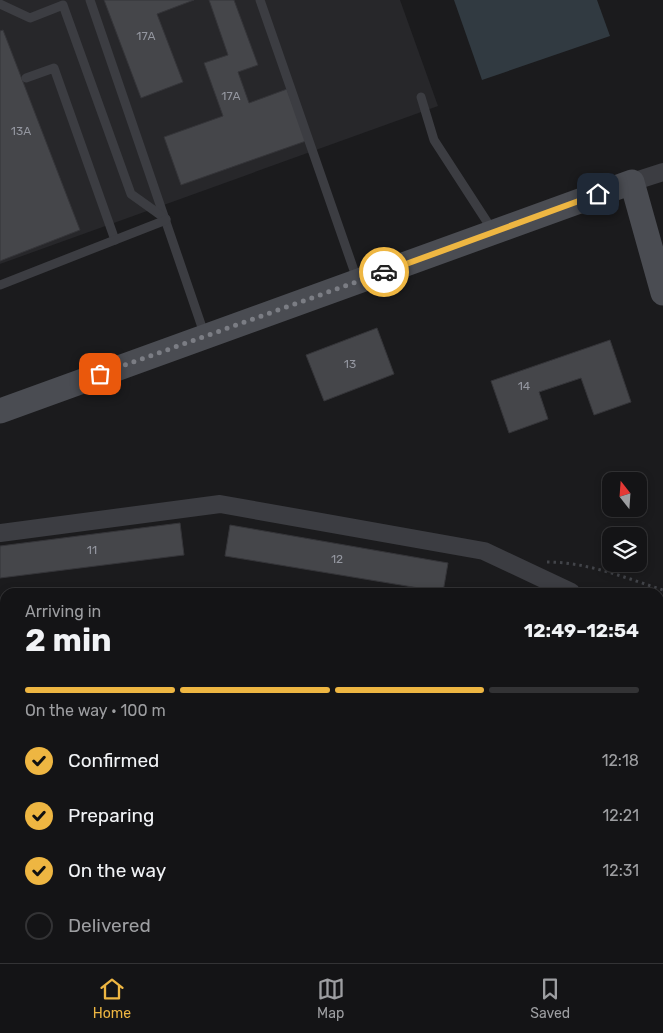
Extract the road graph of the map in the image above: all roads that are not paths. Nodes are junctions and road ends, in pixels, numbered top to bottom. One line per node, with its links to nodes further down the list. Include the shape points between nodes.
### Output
1 (90, 0): 8 (lane)
2 (260, 0): 11 (lane)
3 (0, 4): 8 (lane, via 30,18 63,6 131,194)
4 (26, 78): 10 (lane, via 54,68)
5 (422, 96): 9 (lane, via 434,140)
6 (663, 172): 7 (street)
7 (632, 182): 9 (main road); 13 (main road)
8 (166, 220): 10 (lane); 14 (lane)
9 (493, 231): 11 (main road)
10 (115, 240): 12 (lane)
11 (358, 281): 14 (main road)
12 (0, 285)
13 (663, 293)
14 (205, 336): 15 (main road)
15 (0, 411)
16 (0, 533): 17 (street, via 220,504 484,551)
17 (555, 588)

